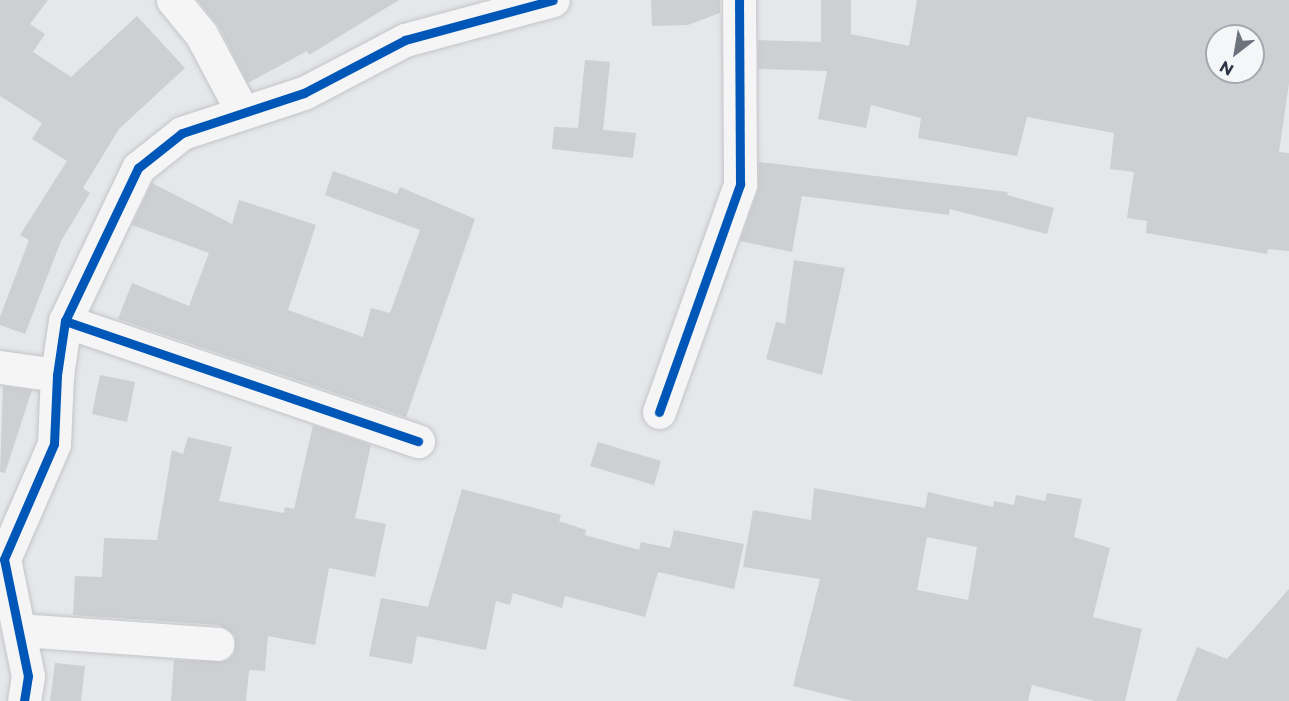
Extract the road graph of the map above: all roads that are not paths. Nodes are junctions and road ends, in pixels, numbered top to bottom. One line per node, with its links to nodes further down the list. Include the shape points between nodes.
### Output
1 (173, 0): 4 (street, via 201,34)
2 (553, 0): 4 (street, via 405,40 304,93)
3 (739, 0): 8 (street, via 740,184)
4 (243, 113): 5 (street, via 182,133 138,168)
5 (65, 321): 7 (street); 9 (street)
6 (0, 366): 7 (street)
7 (57, 375): 10 (street, via 54,444 4,559)
8 (659, 412)
9 (418, 441)
10 (20, 630): 11 (street); 12 (street, via 28,676)
11 (218, 644)
12 (24, 701)

